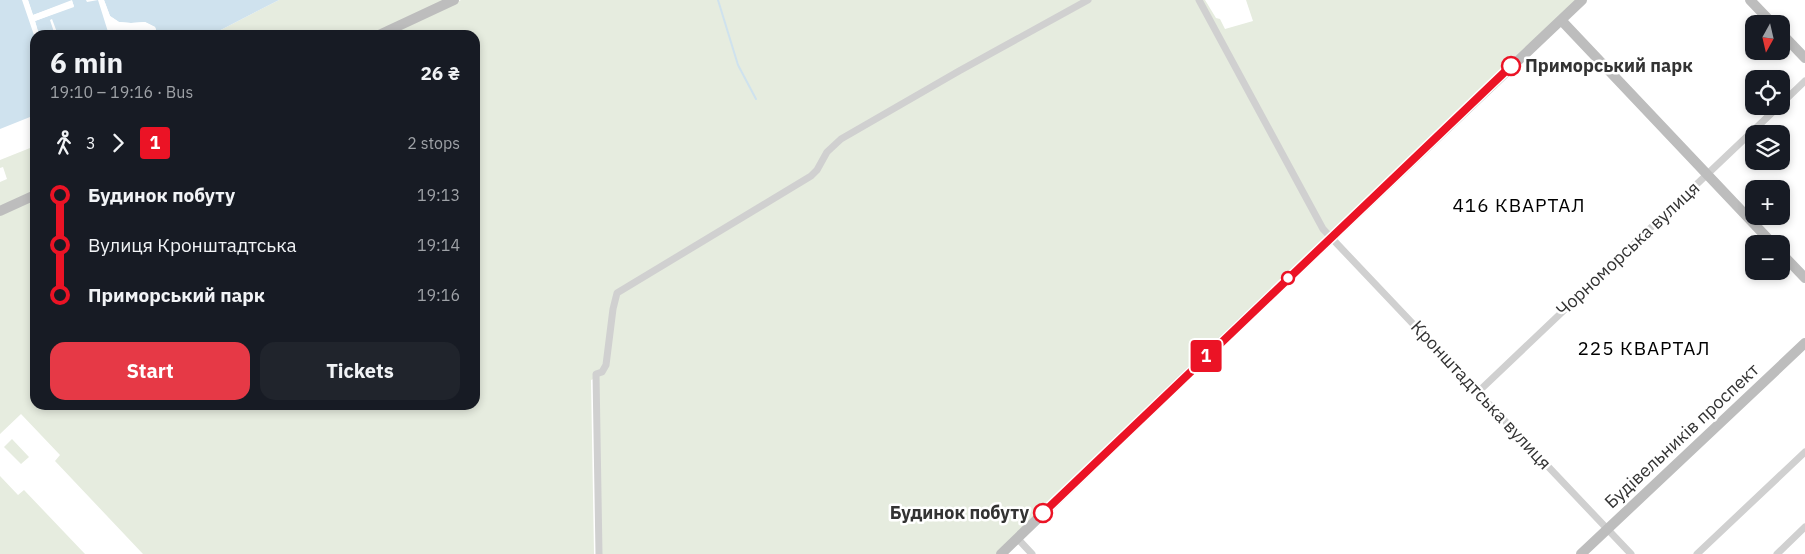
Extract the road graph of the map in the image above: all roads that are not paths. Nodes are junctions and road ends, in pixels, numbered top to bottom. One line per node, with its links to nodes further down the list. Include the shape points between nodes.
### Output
1 (454, 0): 8 (main road)
2 (1088, 0): 27 (street, via 841,139 827,152 811,176 617,293 606,365 602,372 596,374)
3 (1198, 0): 18 (street, Кронштадтська вулиця, via 1318,220)
4 (1582, 0): 7 (main road)
5 (1750, 0): 6 (main road)
6 (1764, 15)
7 (1561, 20): 14 (main road); 18 (main road)
8 (390, 30)
9 (1790, 42): 10 (main road)
10 (1805, 58)
11 (1805, 81): 12 (street, Чорноморська вулиця)
12 (1790, 95)
13 (1769, 115): 14 (street, Чорноморська вулиця)
14 (1707, 174): 17 (main road); 22 (street, Чорноморська вулиця)
15 (30, 197): 16 (main road)
16 (0, 211)
17 (1765, 235)
18 (1332, 237): 22 (street, Кронштадтська вулиця); 26 (main road)
19 (1790, 262): 20 (main road)
20 (1805, 278)
21 (1805, 343): 25 (main road, Будівельників проспект)
22 (1478, 392): 25 (street, Кронштадтська вулиця)
23 (1805, 452): 32 (street)
24 (1805, 527): 33 (street)
25 (1607, 529): 30 (main road, Будівельників проспект); 31 (street, Кронштадтська вулиця)
26 (1017, 538): 28 (main road); 29 (street)
27 (599, 554)
28 (1001, 554)
29 (1032, 554)
30 (1581, 554)
31 (1631, 554)
32 (1697, 554)
33 (1777, 554)

